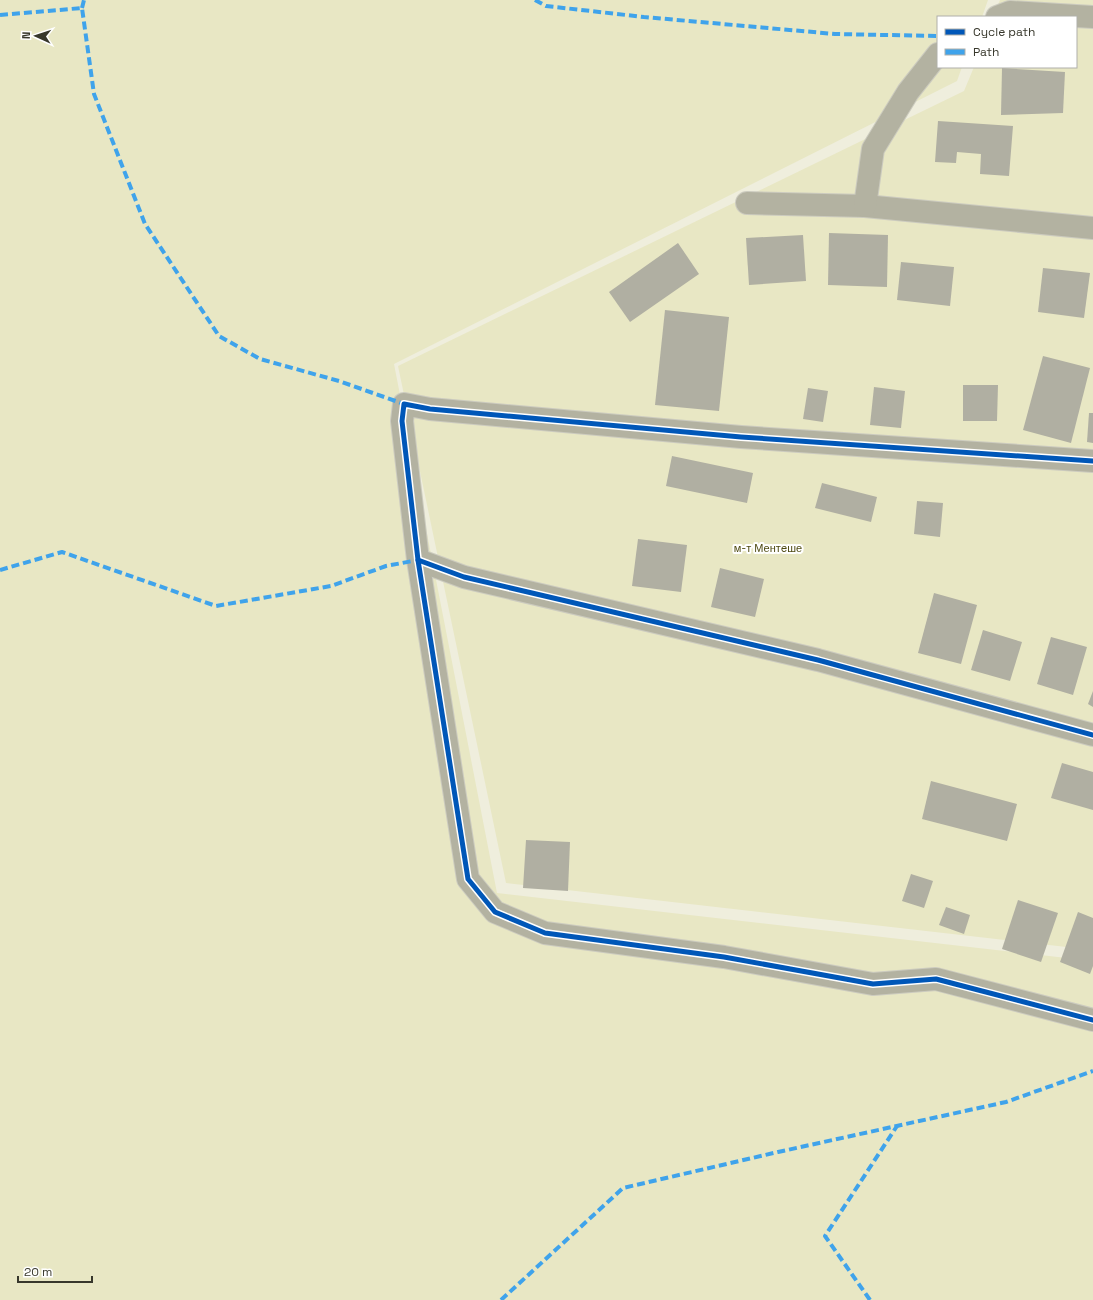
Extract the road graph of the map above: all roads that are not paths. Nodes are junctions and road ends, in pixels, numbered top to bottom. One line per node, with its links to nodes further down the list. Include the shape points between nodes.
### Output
1 (1000, 16): 2 (street, via 1010,12)
2 (1093, 16)
3 (937, 55): 5 (street, via 908,92 873,149)
4 (747, 203): 5 (street)
5 (865, 206): 6 (street)
6 (1093, 228)
7 (1093, 461): 8 (street, via 741,437 430,409 404,404 402,421)
8 (418, 560): 9 (street, via 464,577 818,660); 10 (street, via 468,879 495,912 545,933 724,957 873,984 936,979)
9 (1093, 735)
10 (1093, 1020)

